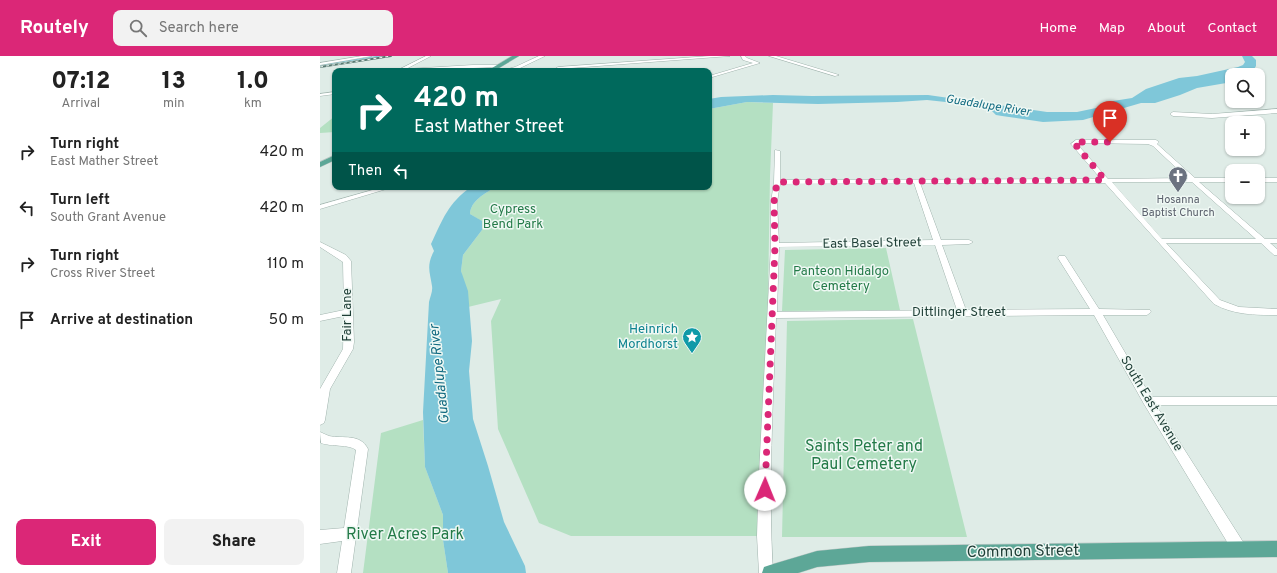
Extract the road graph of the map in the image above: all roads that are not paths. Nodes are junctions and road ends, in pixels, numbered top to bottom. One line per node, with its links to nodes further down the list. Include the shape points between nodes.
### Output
1 (370, 56): 8 (street)
2 (429, 56): 10 (street)
3 (516, 56): 9 (main road)
4 (543, 56): 12 (street)
5 (728, 56): 13 (street, via 632,66)
6 (743, 56): 14 (street, via 758,63)
7 (771, 56): 15 (street)
8 (320, 64)
9 (497, 67): 11 (street)
10 (405, 68)
11 (448, 68)
12 (516, 68)
13 (558, 68)
14 (712, 76)
15 (836, 76)
16 (332, 93): 17 (street)
17 (320, 94)
18 (1277, 111): 19 (street, via 1212,116)
19 (1173, 114)
20 (777, 151): 28 (street)
21 (332, 159): 22 (main road)
22 (320, 165)
23 (1105, 180): 24 (street); 24 (street, via 1074,142 1153,143); 29 (street); 32 (street)
24 (1193, 180): 25 (street); 33 (street)
25 (1225, 180)
26 (1265, 180): 27 (street)
27 (1277, 180)
28 (777, 182): 29 (street); 38 (street, via 774,202)
29 (916, 182): 37 (street)
30 (380, 190): 31 (street)
31 (320, 207)
32 (1160, 241): 33 (street); 45 (street, via 1217,302 1231,309 1246,312)
33 (1263, 241): 34 (street); 39 (street)
34 (1277, 241)
35 (969, 242): 37 (street, East Basel Street)
36 (320, 244): 41 (street, Fair Lane, via 347,262)
37 (938, 244): 38 (street, East Basel Street); 42 (street)
38 (775, 246): 46 (street)
39 (1277, 253)
40 (1062, 258): 43 (street, South East Avenue)
41 (348, 312): 47 (street); 48 (street, Fair Lane, via 348,349)
42 (962, 312): 43 (street, Dittlinger Street); 46 (street, Dittlinger Street)
43 (1097, 312): 44 (street, Dittlinger Street); 49 (street, South East Avenue)
44 (1147, 312)
45 (1277, 312)
46 (772, 315): 58 (street, via 765,474)
47 (320, 318)
48 (322, 398): 51 (street, Fair Lane)
49 (1148, 401): 50 (street); 55 (street, South East Avenue)
50 (1277, 402)
51 (320, 420)
52 (320, 437): 53 (street, via 330,442 354,442 362,449)
53 (350, 534): 54 (street); 57 (street)
54 (320, 537)
55 (1240, 550): 56 (main road, Common Street); 59 (main road, Common Street, via 869,554 817,559)
56 (1277, 550)
57 (344, 573)
58 (766, 573)
59 (770, 573)

